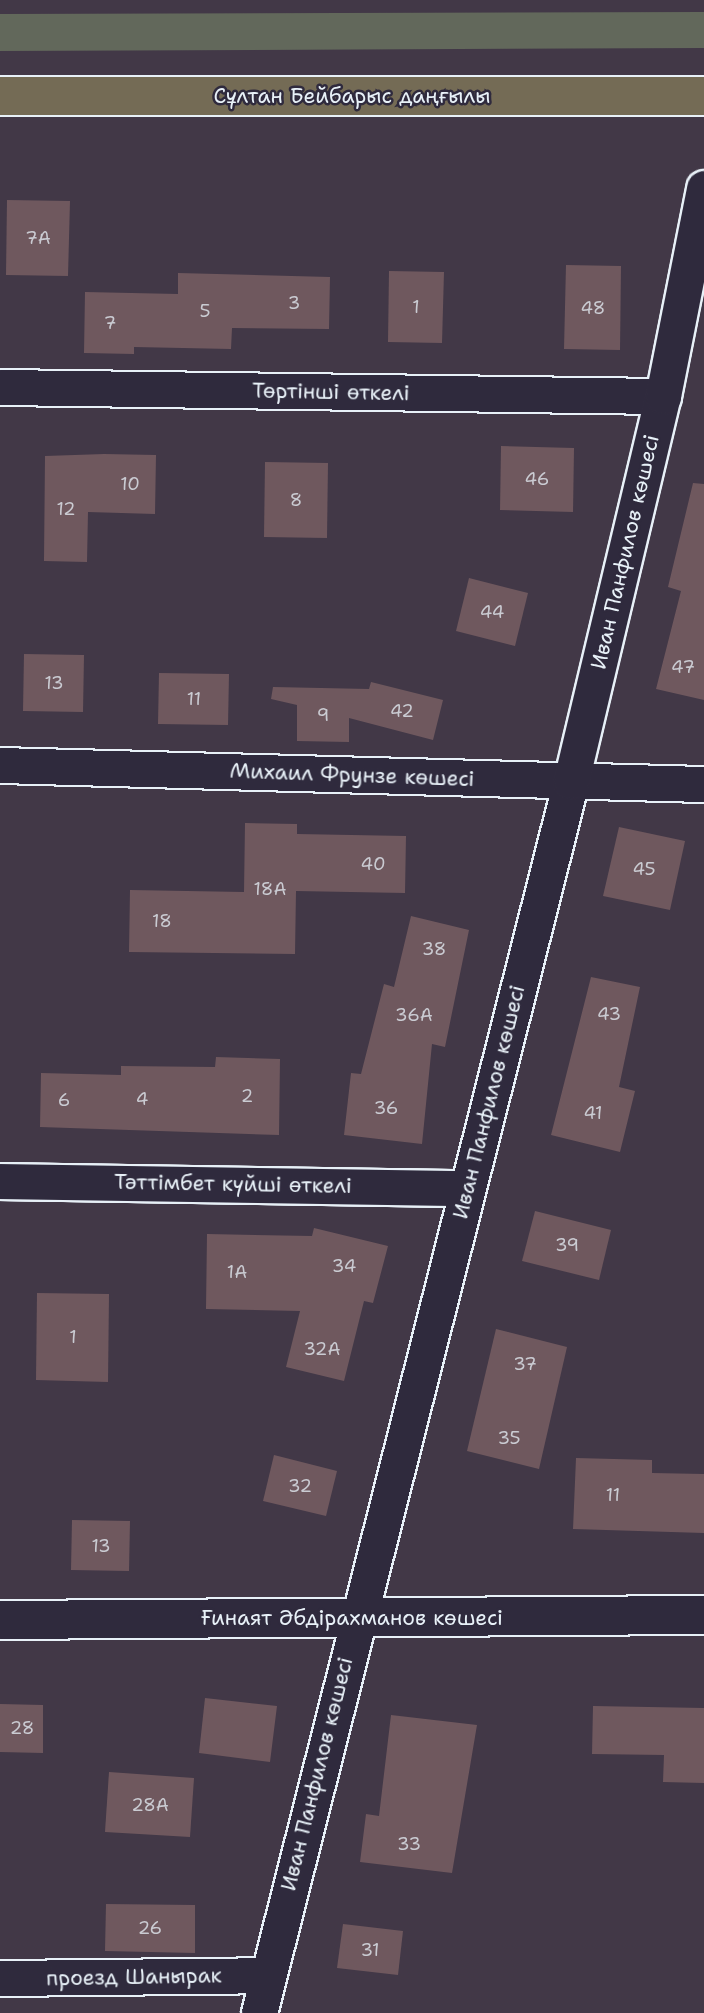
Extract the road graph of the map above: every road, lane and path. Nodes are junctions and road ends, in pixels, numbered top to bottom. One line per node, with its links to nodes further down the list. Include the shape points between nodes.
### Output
1 (0, 96): 2 (main road, Сұлтан Бейбарыс даңғылы)
2 (704, 96)
3 (704, 188): 5 (street, Иван Панфилов көшесі)
4 (0, 387): 5 (street, Төртінші өткелі)
5 (663, 396): 7 (street, Иван Панфилов көшесі)
6 (0, 765): 7 (street, Михаил Фрунзе көшесі)
7 (571, 781): 8 (street, Михаил Фрунзе көшесі); 10 (street, Иван Панфилов көшесі)
8 (704, 784)
9 (0, 1181): 10 (street, Тәттімбет күйші өткелі)
10 (467, 1188): 12 (street, Иван Панфилов көшесі)
11 (704, 1615): 12 (street, Ғинаят Әбдірахманов көшесі)
12 (355, 1619): 13 (street, Ғинаят Әбдірахманов көшесі); 14 (street, Иван Панфилов көшесі)
13 (0, 1620)
14 (268, 1975): 15 (street, проезд Шанырак); 16 (street, Иван Панфилов көшесі)
15 (0, 1978)
16 (259, 2013)

